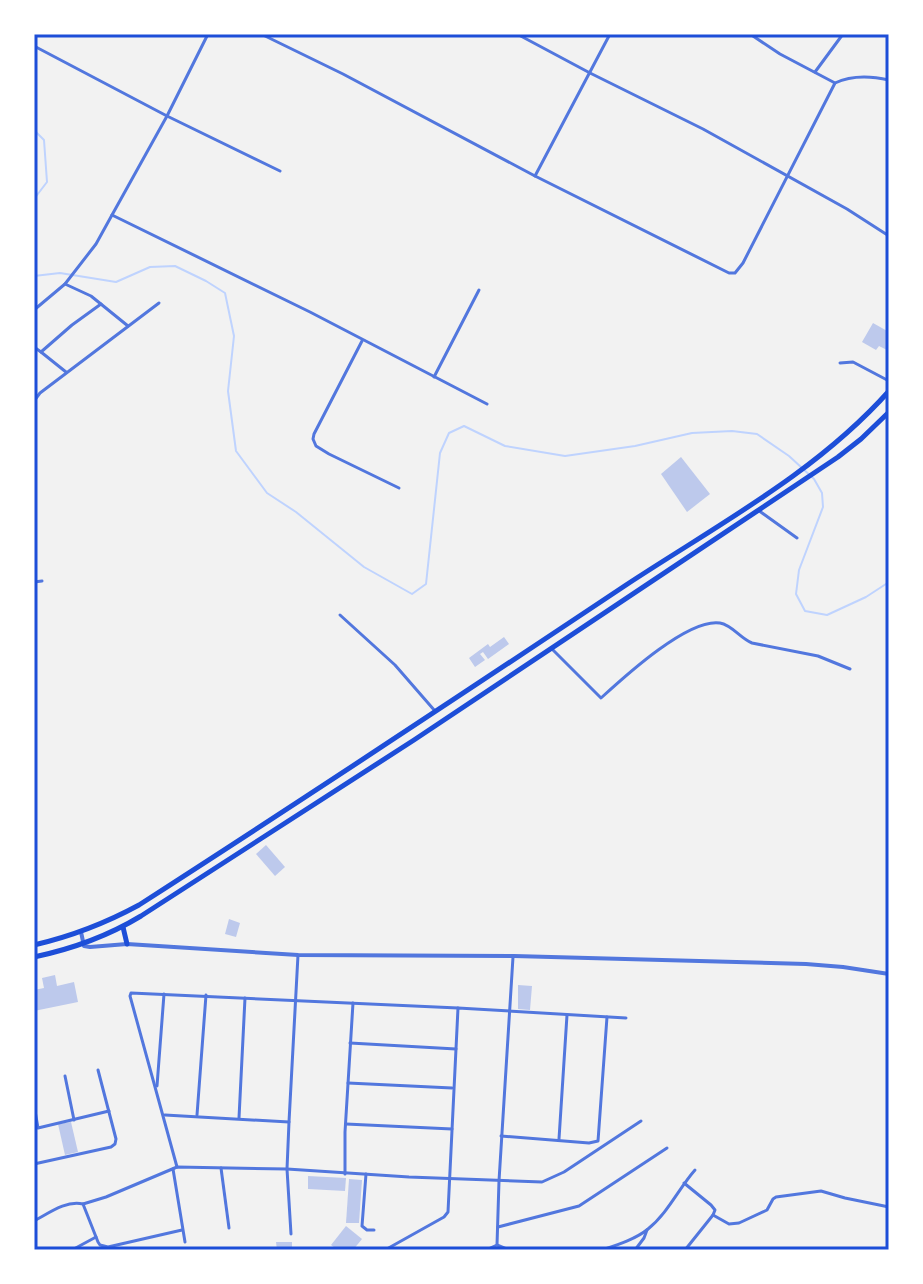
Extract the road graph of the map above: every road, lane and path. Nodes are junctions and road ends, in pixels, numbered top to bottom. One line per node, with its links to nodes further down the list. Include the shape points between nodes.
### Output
1 (208, 34): 13 (street)
2 (261, 34): 7 (street)
3 (517, 34): 10 (street)
4 (610, 34): 10 (street)
5 (750, 34): 9 (street)
6 (843, 34): 9 (street)
7 (267, 35): 15 (street)
8 (34, 46): 13 (street)
9 (815, 72): 12 (street)
10 (590, 73): 15 (street); 16 (street)
11 (889, 80): 12 (street, via 853,77)
12 (835, 83): 16 (street)
13 (167, 116): 14 (street); 17 (street)
14 (280, 171)
15 (535, 176): 16 (street, via 729,273 743,263)
16 (787, 177): 18 (street)
17 (112, 215): 19 (street); 25 (street)
18 (889, 236)
19 (65, 284): 22 (street); 23 (street)
20 (479, 290): 30 (street)
21 (159, 303): 24 (street)
22 (101, 304): 24 (street); 27 (street)
23 (34, 310)
24 (128, 326): 29 (street)
25 (362, 341): 30 (street); 38 (street, via 313,439 329,454)
26 (34, 347): 27 (street)
27 (41, 352): 29 (street)
28 (840, 363): 31 (street, via 853,362)
29 (67, 372): 34 (street)
30 (434, 377): 36 (street)
31 (889, 381)
32 (34, 389): 34 (street)
33 (889, 391): 41 (highway, via 795,476)
34 (40, 393): 35 (street)
35 (34, 401)
36 (487, 404)
37 (889, 412): 39 (highway, via 838,457)
38 (399, 488)
39 (758, 510): 40 (street); 42 (highway)
40 (797, 538)
41 (673, 554): 42 (highway); 48 (highway)
42 (678, 564): 46 (highway)
43 (42, 581): 44 (street)
44 (34, 582)
45 (340, 615): 48 (street)
46 (551, 649): 47 (street, via 601,698 642,661 711,623 728,625 752,643 818,656); 49 (highway)
47 (850, 669)
48 (435, 711): 50 (highway, via 139,905)
49 (123, 927): 51 (highway); 52 (highway)
50 (81, 932): 51 (street); 53 (highway)
51 (83, 944): 52 (street); 56 (highway)
52 (127, 944): 54 (street)
53 (34, 945)
54 (298, 955): 55 (street); 61 (street)
55 (514, 956): 57 (street, via 806,964); 64 (street)
56 (34, 957)
57 (889, 974)
58 (164, 994): 59 (street); 74 (street); 74 (street, via 129,995)
59 (206, 995): 60 (street); 78 (street)
60 (245, 998): 61 (street); 79 (street)
61 (296, 1001): 62 (street); 82 (street)
62 (353, 1003): 63 (street); 68 (street)
63 (458, 1008): 64 (street); 69 (street)
64 (509, 1011): 65 (street); 85 (street)
65 (567, 1015): 66 (street); 86 (street)
66 (607, 1017): 67 (street); 86 (street, via 599,1139)
67 (626, 1018)
68 (350, 1043): 69 (street); 72 (street)
69 (456, 1049): 73 (street)
70 (98, 1070): 76 (street)
71 (65, 1076): 80 (street)
72 (348, 1083): 73 (street); 83 (street)
73 (454, 1088): 84 (street)
74 (157, 1091): 77 (street)
75 (34, 1105): 80 (street, via 38,1128)
76 (109, 1111): 80 (street); 88 (street, via 116,1139 111,1147)
77 (163, 1115): 78 (street); 89 (street)
78 (197, 1117): 79 (street)
79 (239, 1119): 82 (street)
80 (74, 1120)
81 (641, 1121): 96 (street, via 553,1178)
82 (289, 1122): 91 (street)
83 (346, 1124): 84 (street); 93 (street)
84 (452, 1129): 95 (street)
85 (501, 1136): 86 (street); 96 (street)
86 (559, 1140)
87 (667, 1148): 102 (street, via 579,1206)
88 (34, 1164)
89 (175, 1168): 90 (street); 98 (street); 104 (street)
90 (221, 1168): 91 (street); 103 (street)
91 (287, 1169): 93 (street); 107 (street)
92 (695, 1170): 97 (street)
93 (345, 1174): 94 (street)
94 (366, 1174): 95 (street); 105 (street, via 362,1226)
95 (449, 1179): 96 (street); 112 (street, via 446,1215)
96 (499, 1181): 102 (street)
97 (684, 1183): 100 (street, via 714,1207); 106 (street)
98 (83, 1204): 101 (street, via 73,1202); 108 (street)
99 (889, 1207): 100 (street, via 821,1191 776,1197 767,1210 739,1223)
100 (713, 1215): 117 (street)
101 (34, 1221)
102 (498, 1227): 110 (street)
103 (229, 1228)
104 (182, 1230): 108 (street, via 108,1247); 109 (street)
105 (374, 1230)
106 (647, 1230): 115 (street); 116 (street)
107 (291, 1234)
108 (96, 1237): 111 (street)
109 (185, 1242)
110 (497, 1245): 113 (street); 114 (street)
111 (72, 1250)
112 (385, 1250)
113 (486, 1250)
114 (509, 1250)
115 (602, 1250)
116 (635, 1250)
117 (685, 1250)

